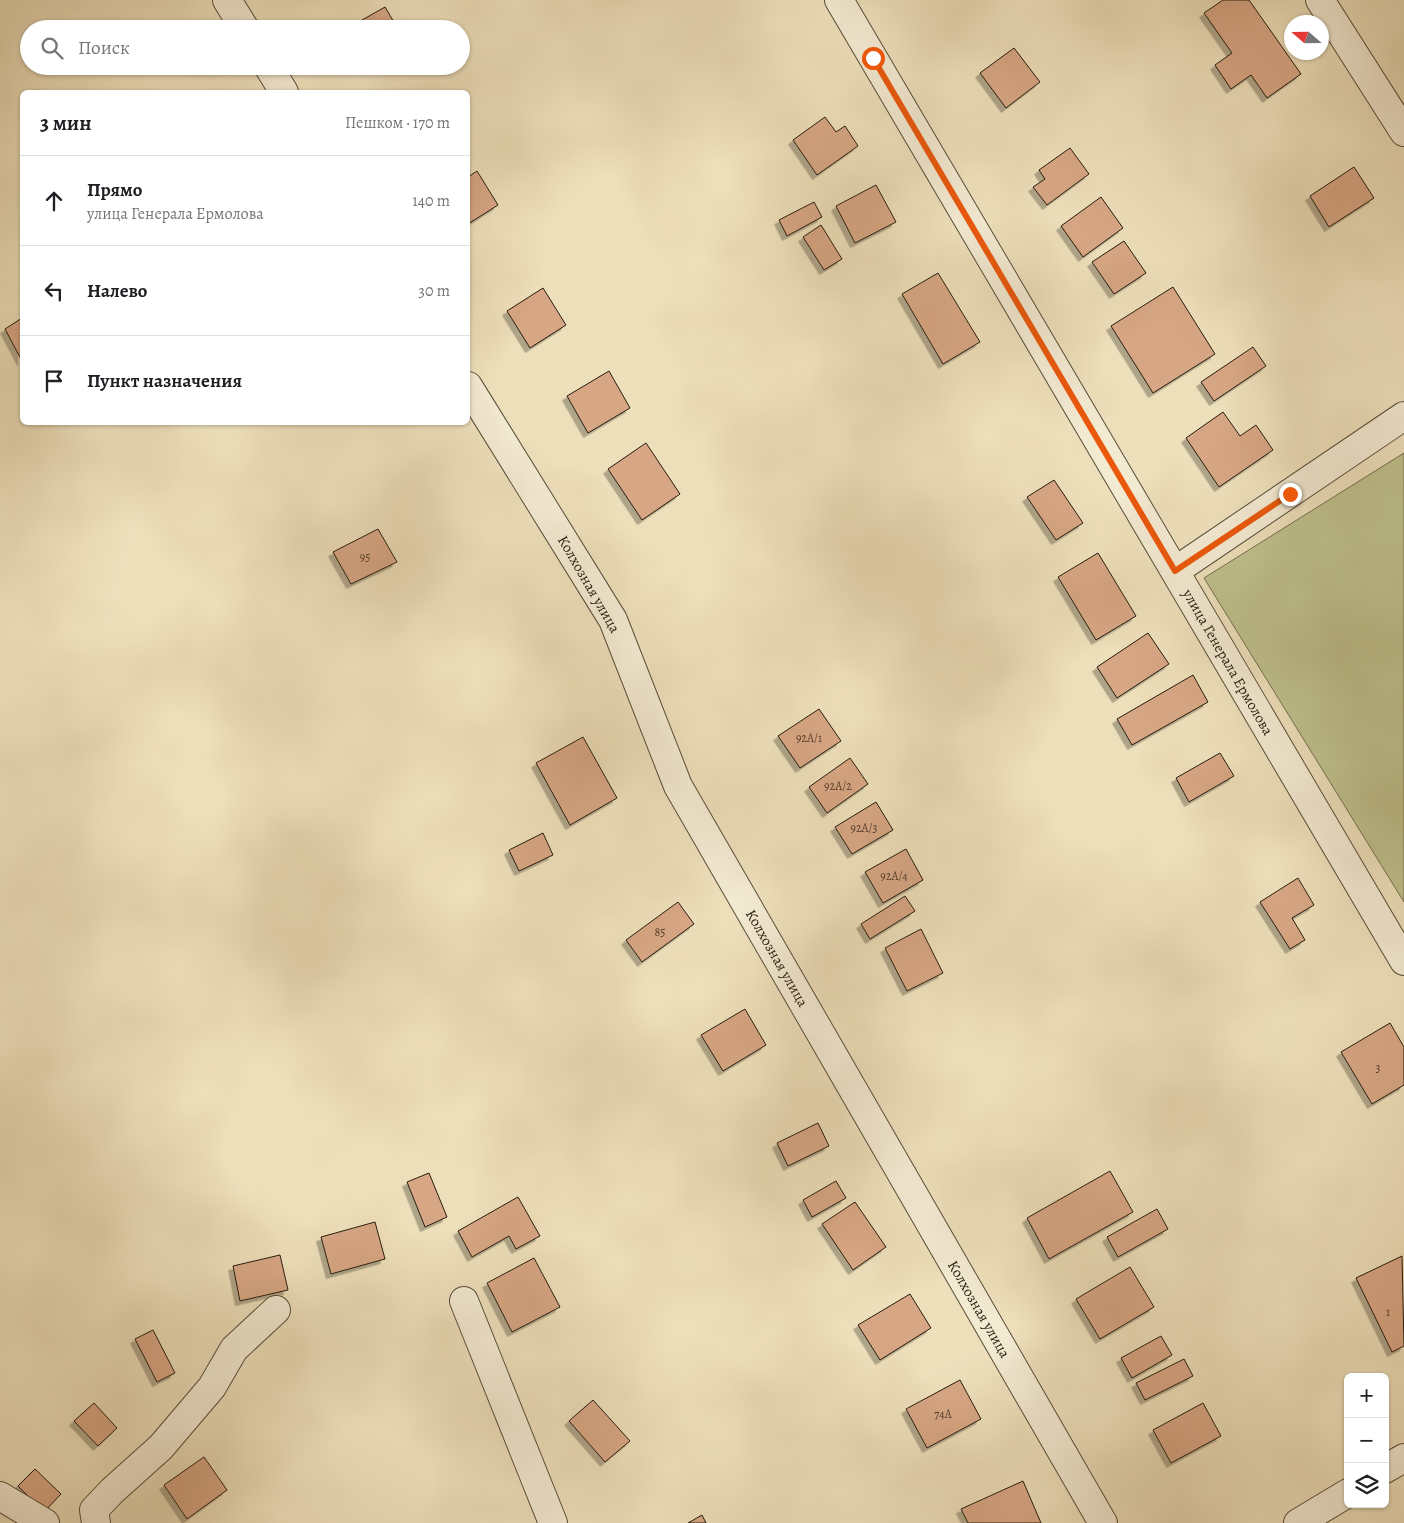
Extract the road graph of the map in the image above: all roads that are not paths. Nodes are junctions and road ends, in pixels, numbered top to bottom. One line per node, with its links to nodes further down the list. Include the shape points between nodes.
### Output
1 (227, 0): 4 (street)
2 (839, 0): 10 (street, улица Генерала Ермолова)
3 (1320, 0): 7 (street)
4 (239, 20)
5 (274, 75): 6 (street)
6 (283, 90)
7 (1404, 132)
8 (470, 389): 21 (street, Колхозная улица, via 613,620 678,786)
9 (1404, 416): 10 (street)
10 (1175, 571): 11 (street, улица Генерала Ермолова)
11 (1404, 961)
12 (464, 1301): 20 (street)
13 (276, 1310): 19 (street, via 234,1349 212,1387 161,1447 94,1510)
14 (1404, 1458): 15 (street)
15 (1389, 1467)
16 (1344, 1494): 22 (street)
17 (0, 1496): 18 (street)
18 (45, 1523)
19 (96, 1523)
20 (553, 1523)
21 (1103, 1523)
22 (1298, 1523)

